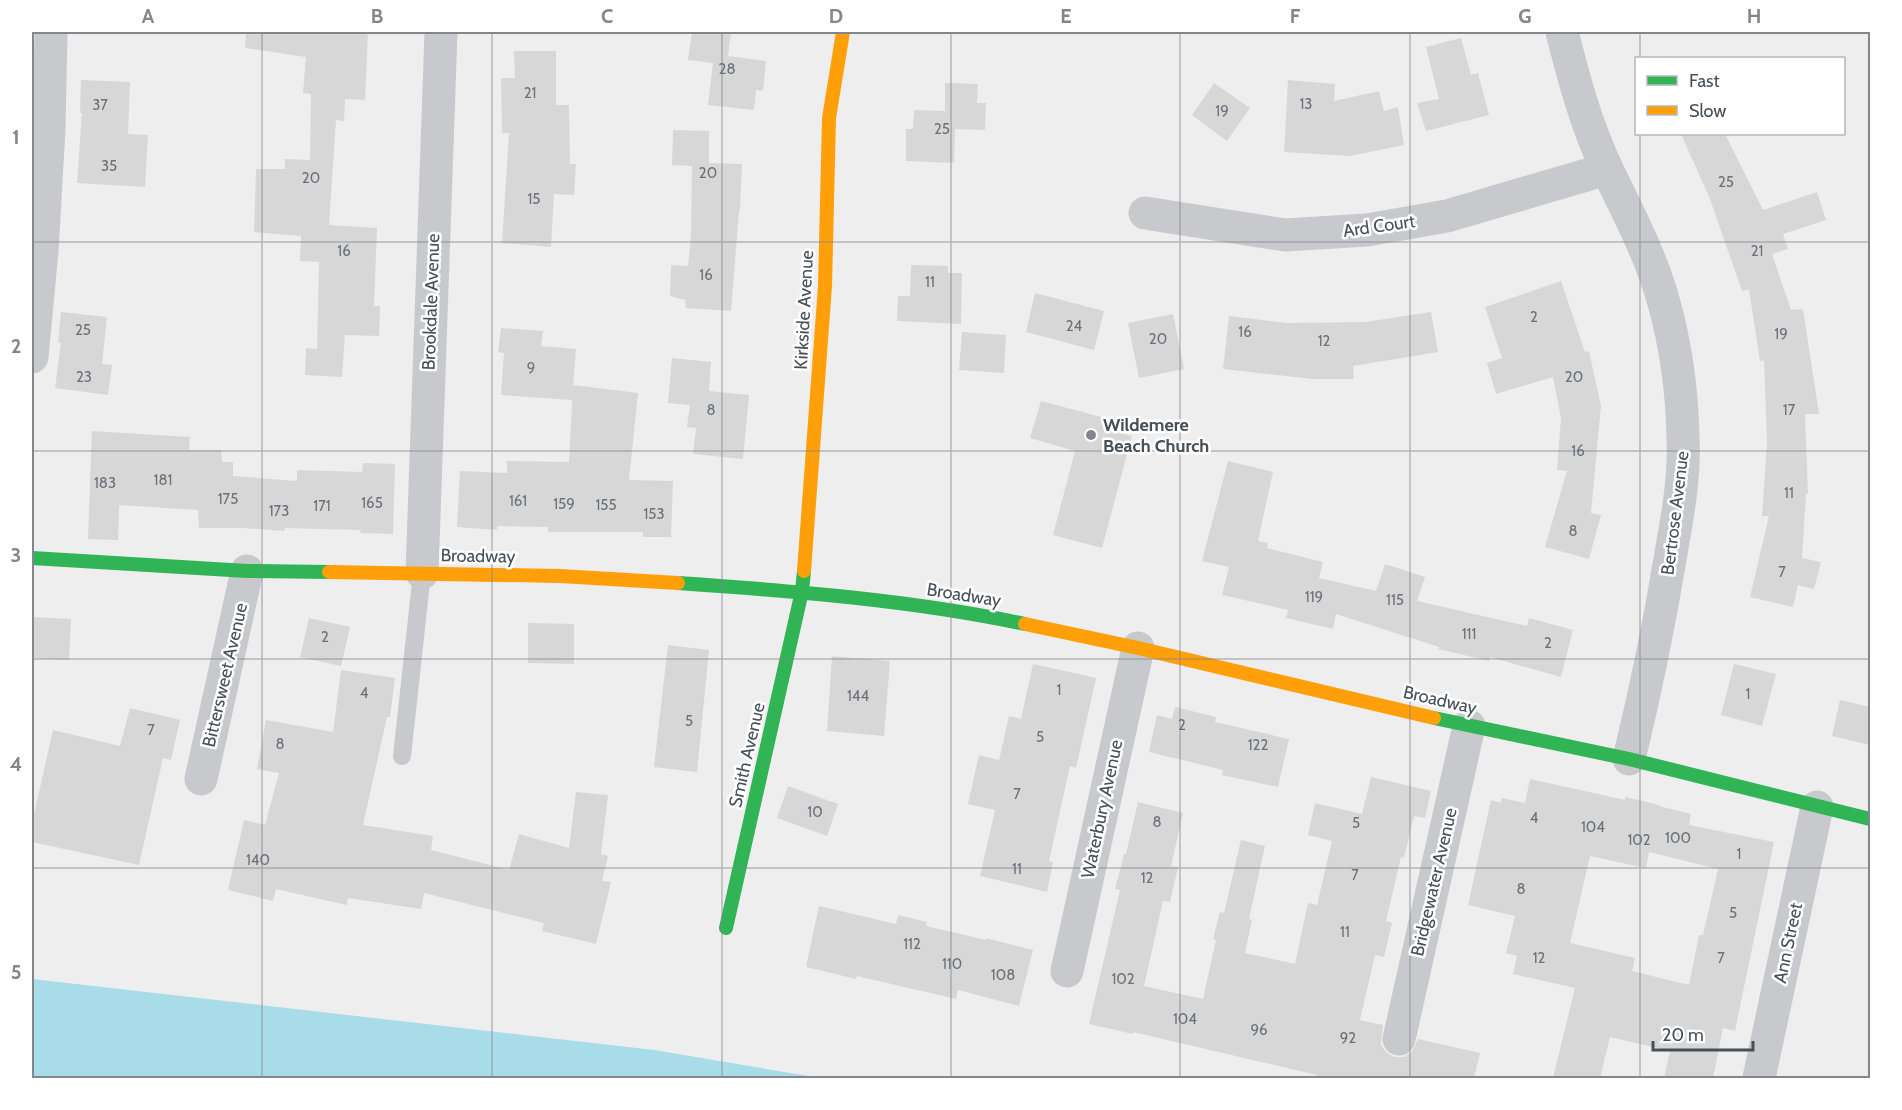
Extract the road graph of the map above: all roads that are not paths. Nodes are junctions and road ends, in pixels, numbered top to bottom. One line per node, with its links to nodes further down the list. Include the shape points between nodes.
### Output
1 (51, 32): 7 (street, via 49,129)
2 (441, 32): 11 (street, Brookdale Avenue)
3 (843, 32): 12 (street, Kirkside Avenue, via 829,118 825,286)
4 (1562, 32): 5 (street, Bertrose Avenue, via 1581,104)
5 (1607, 169): 6 (street, Ard Court, via 1447,216 1367,230 1285,235); 16 (street, Bertrose Avenue, via 1650,258 1664,303 1674,348 1684,438 1681,489 1665,591)
6 (1145, 213)
7 (37, 251): 8 (street)
8 (32, 357)
9 (32, 558): 10 (street, Broadway)
10 (247, 571): 11 (street, Broadway); 17 (street, Bittersweet Avenue)
11 (422, 573): 12 (street, Broadway, via 560,576); 15 (lane)
12 (802, 591): 13 (street, Broadway, via 991,617); 20 (street, Smith Avenue)
13 (1138, 648): 14 (street, Broadway); 21 (street, Waterbury Avenue)
14 (1469, 726): 16 (street, Broadway); 22 (street, Bridgewater Avenue)
15 (402, 756)
16 (1629, 759): 18 (street, Broadway)
17 (201, 779)
18 (1817, 807): 19 (street, Broadway); 23 (street, Ann Street)
19 (1870, 819)
20 (726, 928)
21 (1067, 971)
22 (1399, 1039)
23 (1759, 1078)

